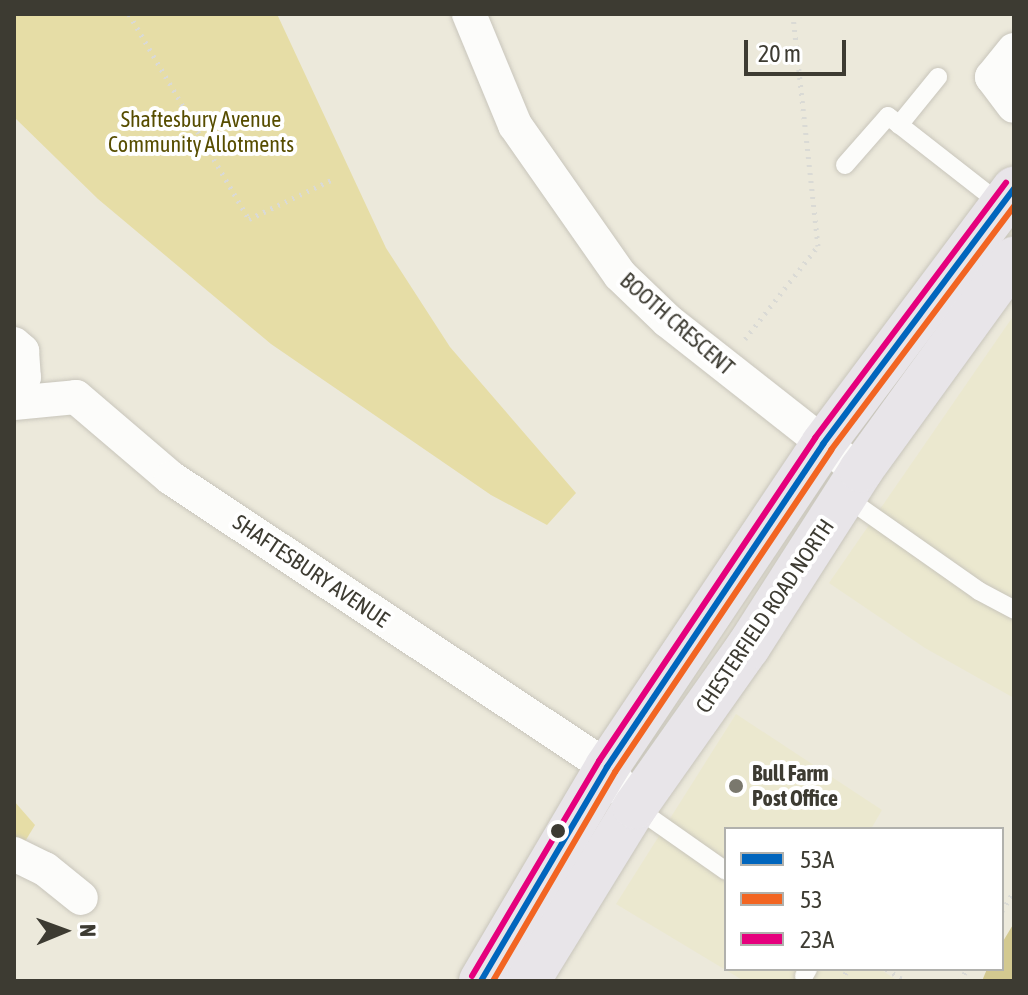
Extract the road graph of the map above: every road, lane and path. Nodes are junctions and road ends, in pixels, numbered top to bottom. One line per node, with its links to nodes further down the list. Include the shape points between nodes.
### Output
1 (129, 14): 9 (path, via 249,219)
2 (469, 14): 13 (street, BOOTH CRESCENT, via 515,125 620,275)
3 (793, 14): 13 (path, via 818,246)
4 (1014, 50): 6 (street, via 992,77)
5 (938, 77): 7 (lane)
6 (1014, 106)
7 (899, 125): 8 (lane, via 888,116); 10 (lane)
8 (845, 165)
9 (331, 180)
10 (1004, 216): 15 (main road, CHESTERFIELD ROAD NORTH)
11 (1014, 259): 16 (main road, CHESTERFIELD ROAD NORTH)
12 (14, 344): 14 (street, SHAFTESBURY AVENUE, via 22,351 24,377)
13 (725, 366): 15 (street, BOOTH CRESCENT)
14 (14, 402): 18 (street, SHAFTESBURY AVENUE, via 76,397 171,478)
15 (823, 444): 16 (street, BOOTH CRESCENT); 18 (main road, CHESTERFIELD ROAD NORTH)
16 (852, 483): 17 (lane, via 979,591); 19 (main road, CHESTERFIELD ROAD NORTH, via 748,647)
17 (1014, 610)
18 (607, 767): 19 (street); 23 (main road, CHESTERFIELD ROAD NORTH)
19 (635, 807): 21 (lane); 24 (main road, CHESTERFIELD ROAD NORTH)
20 (14, 854): 22 (street, via 45,869)
21 (724, 870)
22 (81, 898)
23 (481, 981)
24 (528, 981)

